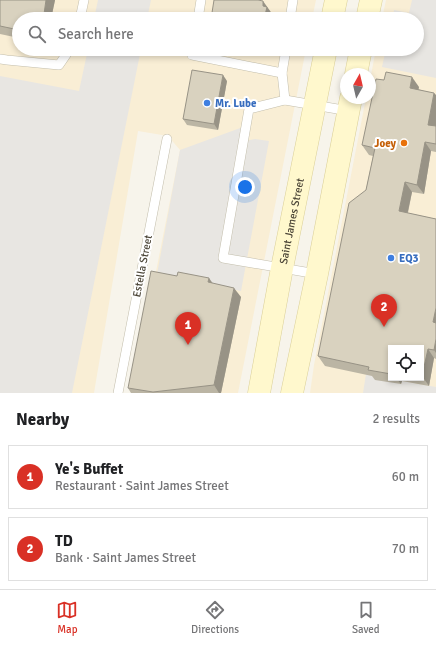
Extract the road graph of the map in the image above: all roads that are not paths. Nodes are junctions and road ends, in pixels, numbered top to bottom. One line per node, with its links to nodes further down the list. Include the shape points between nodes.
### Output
1 (84, 0): 6 (lane)
2 (200, 0): 7 (lane)
3 (293, 0): 8 (lane)
4 (336, 0): 9 (main road)
5 (371, 0): 10 (main road)
6 (81, 12)
7 (199, 12)
8 (291, 12)
9 (333, 12)
10 (368, 12)
11 (65, 56): 16 (lane, via 59,65)
12 (197, 56): 18 (lane)
13 (285, 56): 18 (lane)
14 (324, 56): 20 (main road, Saint James Street)
15 (360, 56): 17 (main road)
16 (0, 59)
17 (357, 68)
18 (282, 73): 19 (lane)
19 (285, 100): 20 (lane); 23 (lane, via 249,109 223,258)
20 (314, 105): 21 (lane); 23 (main road, Saint James Street)
21 (350, 105): 24 (main road)
22 (167, 140): 25 (lane, Estella Street)
23 (282, 268): 24 (lane); 26 (main road, Saint James Street)
24 (317, 274): 27 (main road)
25 (118, 393)
26 (259, 393)
27 (292, 393)

